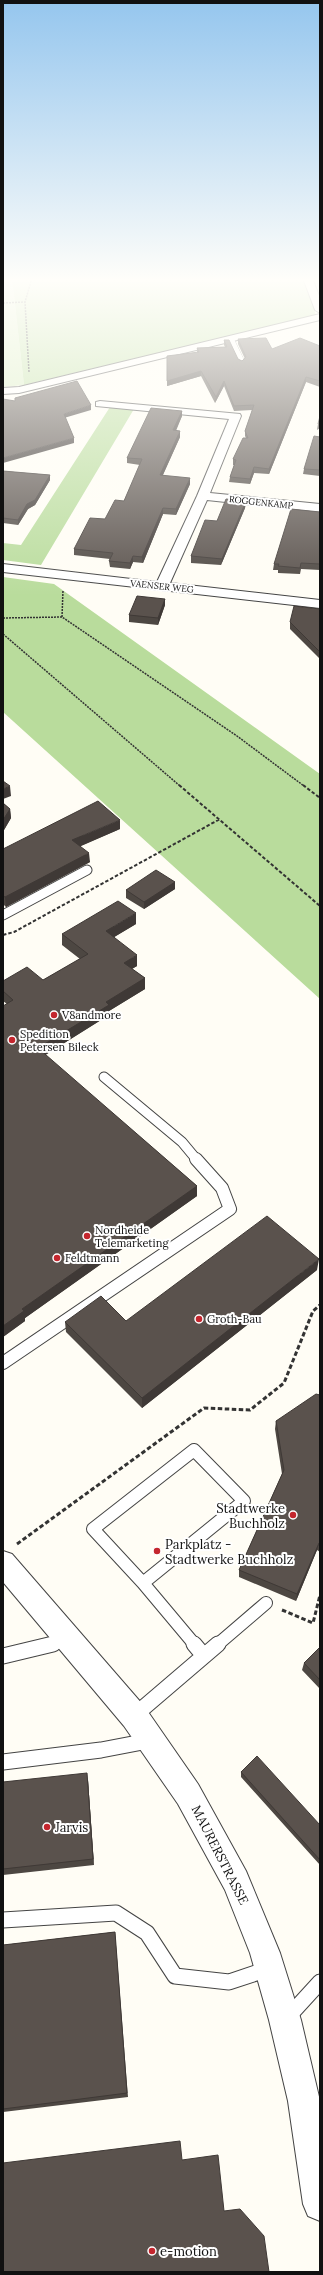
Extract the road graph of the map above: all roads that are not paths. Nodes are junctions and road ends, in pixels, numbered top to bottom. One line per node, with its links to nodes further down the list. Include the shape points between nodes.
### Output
1 (42, 384): 2 (street)
2 (3, 391)
3 (100, 404): 4 (street, via 236,416)
4 (203, 496): 5 (street, ROGGENKAMP); 7 (street)
5 (320, 508)
6 (3, 568): 7 (street, VAENSER WEG)
7 (162, 586): 8 (street, VAENSER WEG)
8 (320, 604)
9 (87, 870): 10 (lane)
10 (3, 915)
11 (104, 1077): 12 (lane, via 182,1142 222,1188 230,1209)
12 (3, 1363)
13 (9, 1555): 16 (street, MAURERSTRASSE)
14 (143, 1584): 14 (lane, via 244,1501 194,1450 93,1529); 18 (lane)
15 (266, 1603): 18 (lane)
16 (68, 1640): 17 (lane); 19 (street, MAURERSTRASSE)
17 (3, 1656)
18 (204, 1656): 19 (lane)
19 (134, 1716): 20 (street, MAURERSTRASSE)
20 (150, 1740): 21 (lane, via 101,1750); 23 (street, MAURERSTRASSE, via 188,1794 236,1881)
21 (3, 1762)
22 (3, 1920): 23 (lane, via 116,1913 147,1933 175,1976 229,1982)
23 (270, 1969): 25 (street, MAURERSTRASSE)
24 (320, 1982): 25 (lane)
25 (285, 2020): 26 (street, MAURERSTRASSE, via 304,2100)
26 (320, 2204)

